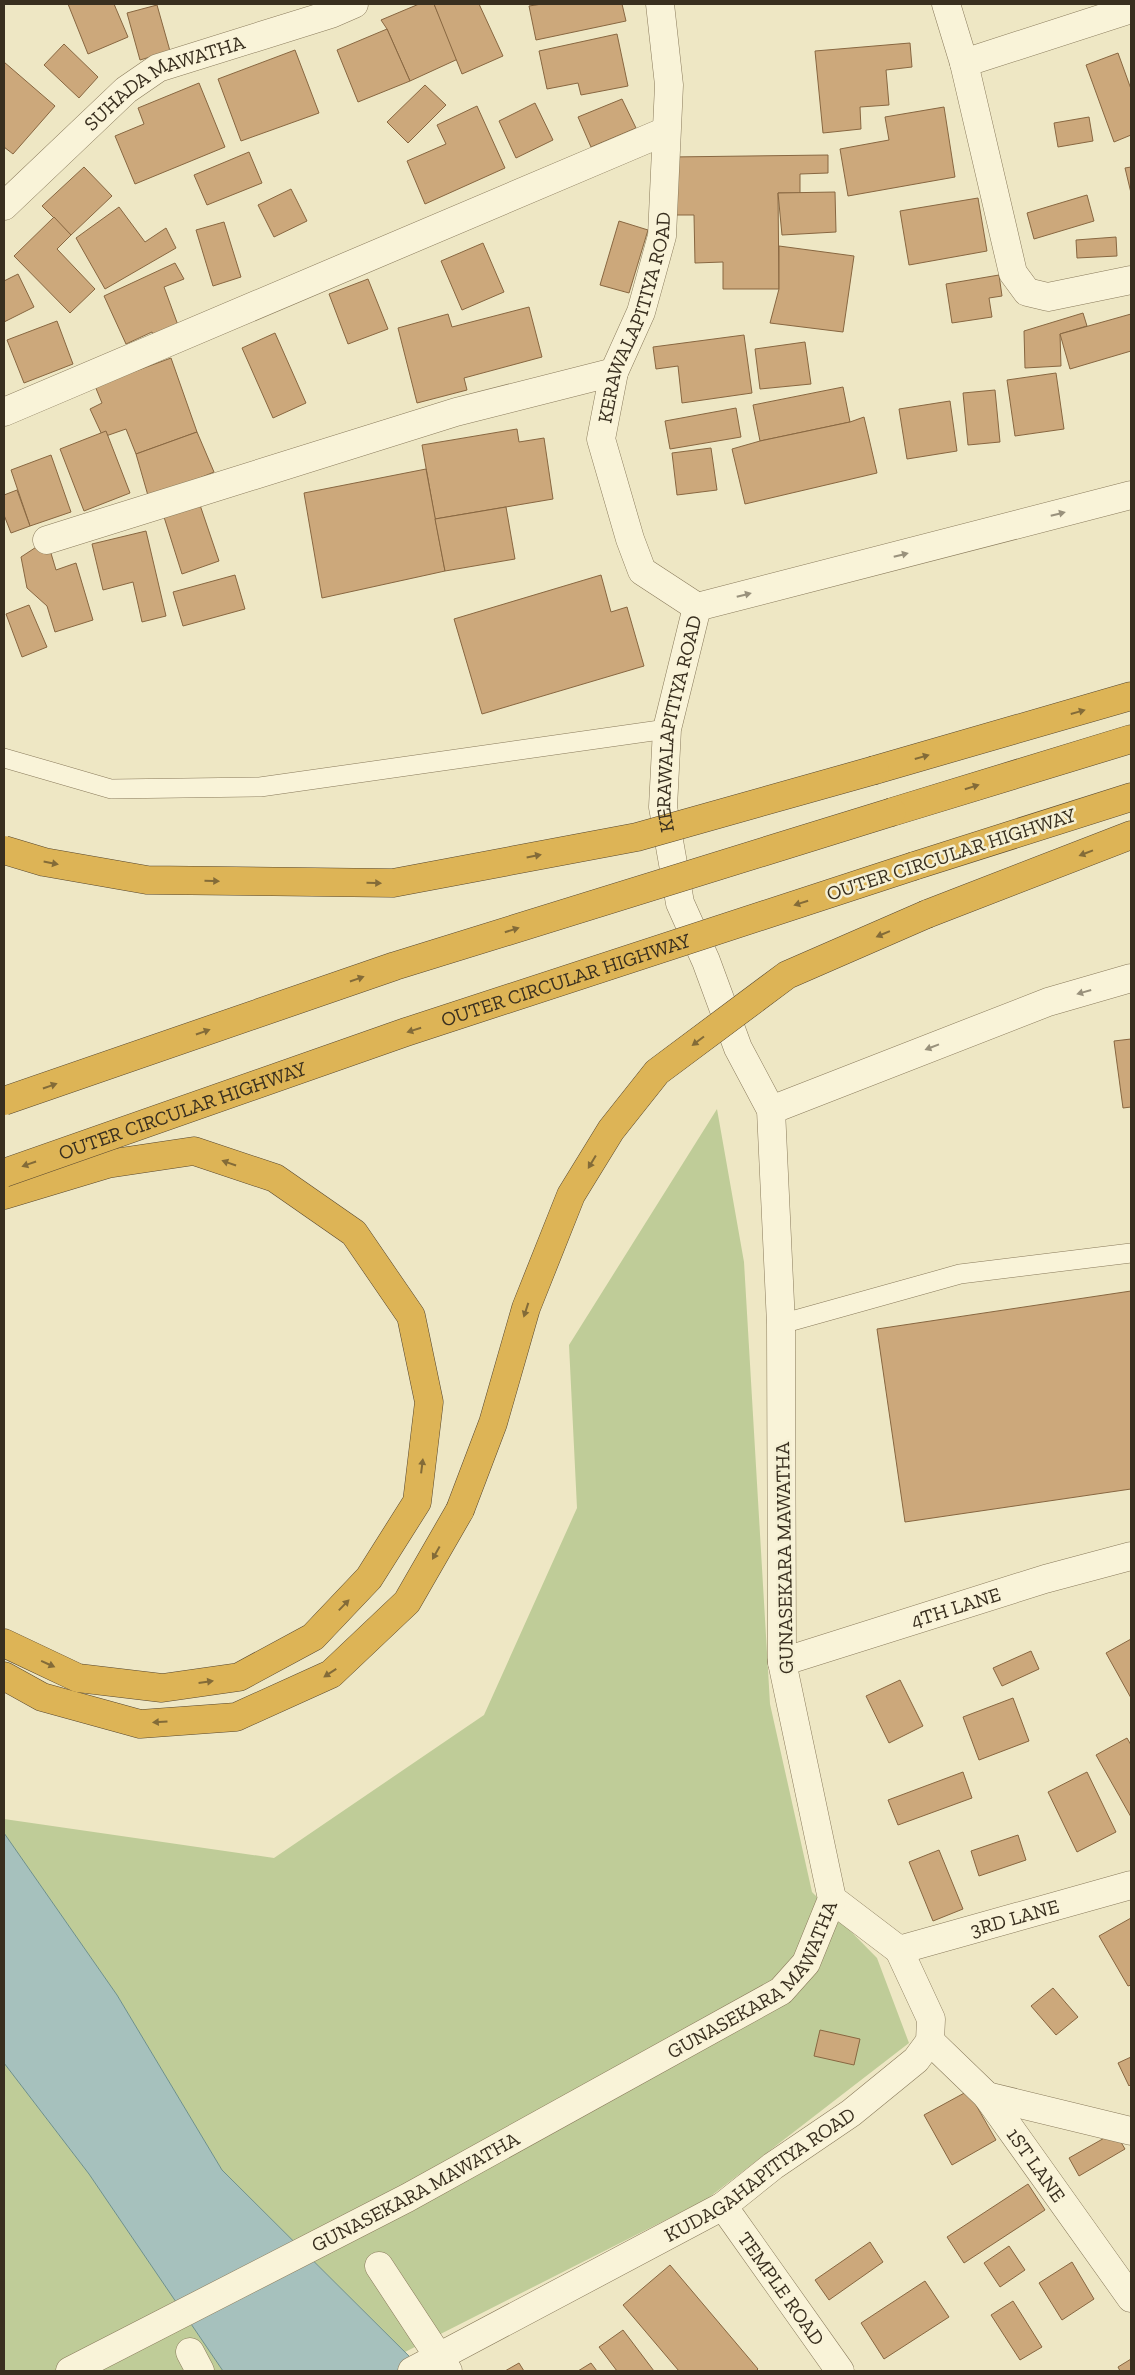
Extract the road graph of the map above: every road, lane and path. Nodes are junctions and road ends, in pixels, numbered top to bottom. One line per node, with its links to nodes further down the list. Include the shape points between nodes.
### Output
1 (354, 4): 7 (street, SUHADA MAWATHA, via 158,68 126,90)
2 (660, 4): 6 (street, KERAWALAPITIYA ROAD, via 669,85)
3 (946, 4): 5 (street)
4 (1131, 9): 5 (street)
5 (964, 63): 8 (street, via 1013,273 1027,292 1048,297)
6 (666, 131): 9 (street, KERAWALAPITIYA ROAD, via 662,236 641,312); 10 (street)
7 (4, 206)
8 (1131, 280)
9 (614, 372): 12 (street, via 456,412); 13 (street, KERAWALAPITIYA ROAD, via 601,439 633,547 642,571)
10 (4, 412)
11 (1131, 495): 13 (street, one-way to 11)
12 (46, 540)
13 (696, 607): 15 (street, KERAWALAPITIYA ROAD)
14 (1131, 696): 20 (highway, one-way to 14, bridge, via 44,862 147,880 393,883 636,837)
15 (667, 729): 17 (lane, via 260,787 111,789); 23 (street, KERAWALAPITIYA ROAD, via 663,807 680,902 738,1048)
16 (1131, 738): 22 (highway, one-way to 16, bridge, via 396,966)
17 (4, 758)
18 (1131, 797): 24 (highway, OUTER CIRCULAR HIGHWAY, one-way to 24, bridge, via 406,1032)
19 (1131, 835): 31 (highway, one-way to 31, bridge, via 927,914 787,975 657,1072 611,1130 571,1195 526,1308 493,1423 460,1510 407,1602 331,1674 236,1717 140,1724 42,1697)
20 (4, 850)
21 (1131, 978): 23 (street, one-way to 23, via 1048,1002)
22 (4, 1102)
23 (770, 1110): 27 (street, GUNASEKARA MAWATHA)
24 (4, 1173)
25 (4, 1195): 29 (highway, one-way to 25, via 78,1678 162,1688 239,1677 313,1637 369,1578 417,1502 429,1402 411,1316 354,1233 275,1178 194,1151 107,1164)
26 (1131, 1253): 27 (lane, via 960,1274)
27 (781, 1324): 30 (street, GUNASEKARA MAWATHA)
28 (1131, 1556): 30 (street, 4TH LANE, via 1045,1579)
29 (4, 1643)
30 (782, 1662): 33 (street, GUNASEKARA MAWATHA)
31 (4, 1676)
32 (1131, 1885): 34 (street, 3RD LANE)
33 (832, 1899): 34 (street); 42 (street, GUNASEKARA MAWATHA, via 806,1963 781,1991 408,2198)
34 (899, 1950): 35 (street, via 931,2019)
35 (930, 2041): 36 (street, 1ST LANE); 38 (street, KUDAGAHAPITIYA ROAD, via 916,2060 851,2113 772,2166)
36 (987, 2096): 37 (street); 40 (street, 1ST LANE)
37 (1131, 2131)
38 (723, 2206): 41 (street, KUDAGAHAPITIYA ROAD); 44 (street, TEMPLE ROAD)
39 (379, 2266): 41 (street)
40 (1131, 2298)
41 (443, 2364): 43 (street, KUDAGAHAPITIYA ROAD)
42 (70, 2371)
43 (412, 2371)
44 (840, 2371)

